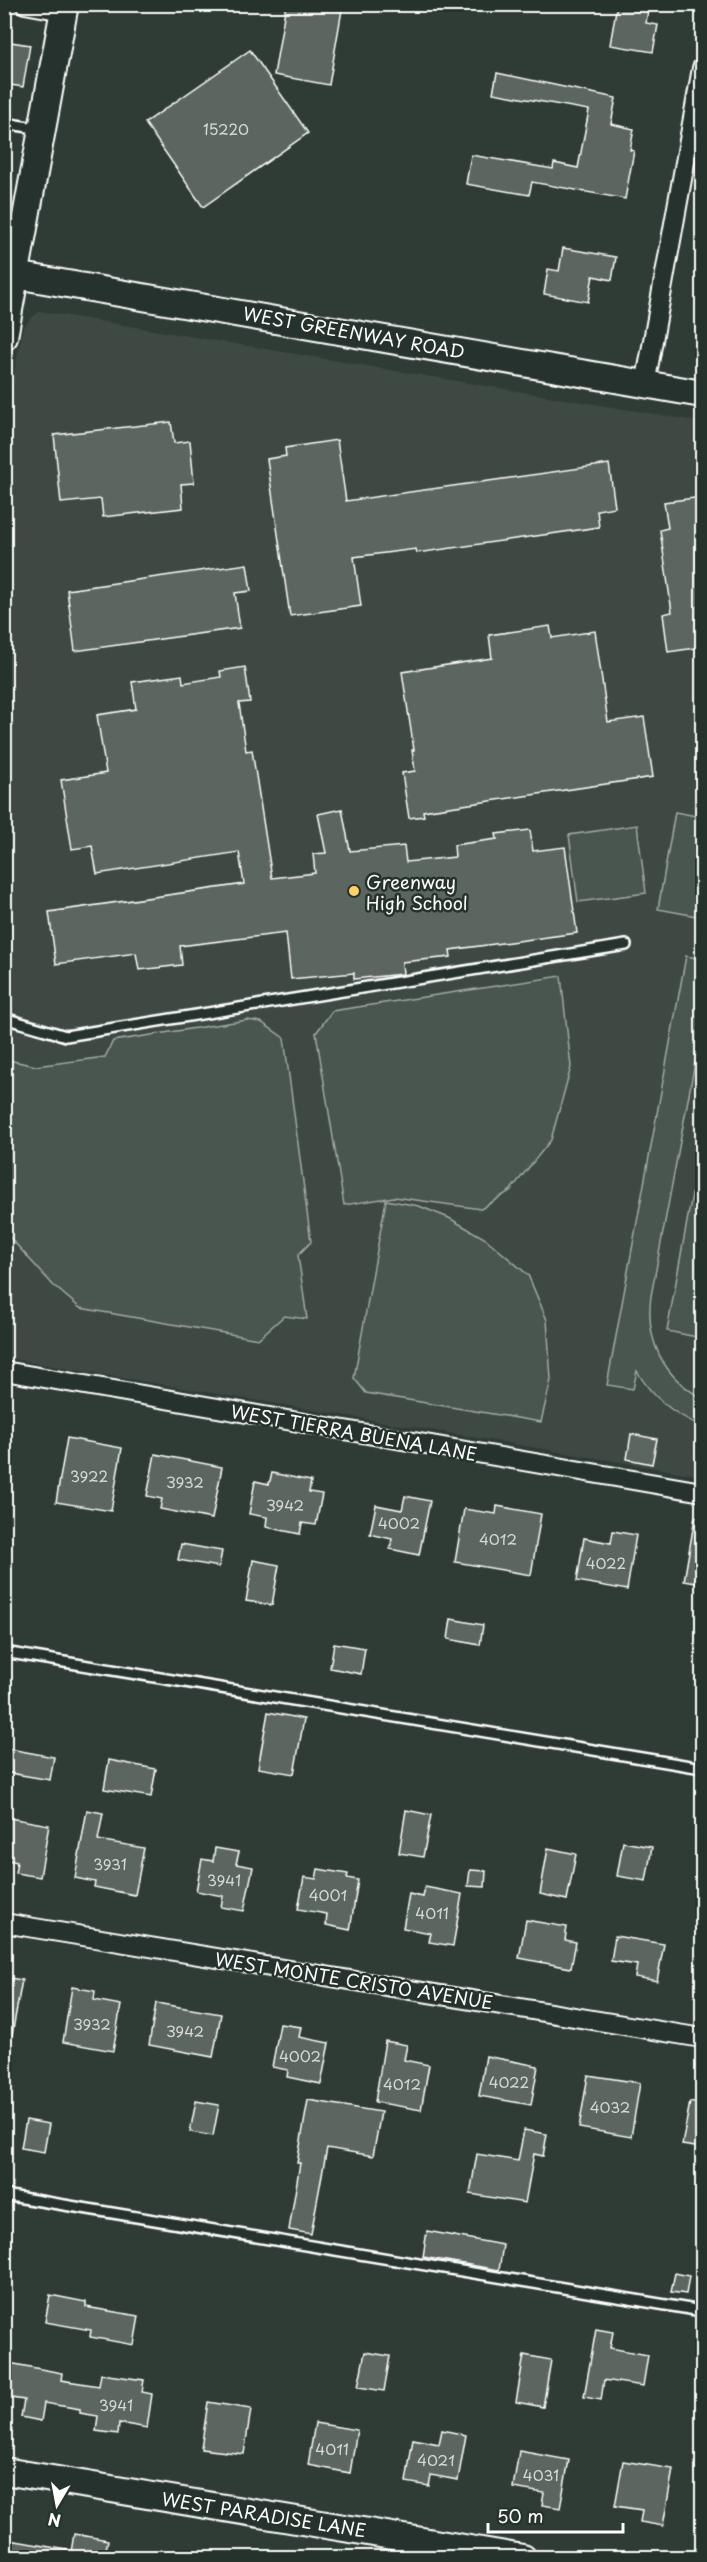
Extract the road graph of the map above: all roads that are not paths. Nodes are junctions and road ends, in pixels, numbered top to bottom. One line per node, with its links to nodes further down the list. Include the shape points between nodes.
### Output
1 (25, 4): 2 (street)
2 (64, 8): 5 (street)
3 (702, 68): 8 (street)
4 (4, 123): 5 (lane)
5 (43, 129): 6 (street)
6 (10, 274): 7 (street); 8 (street, WEST GREENWAY ROAD)
7 (4, 337)
8 (645, 385): 9 (street, WEST GREENWAY ROAD)
9 (702, 394)
10 (626, 945): 11 (lane, via 66,1036)
11 (4, 1018)
12 (4, 1371): 13 (street, WEST TIERRA BUENA LANE)
13 (702, 1492)
14 (4, 1652): 15 (lane)
15 (702, 1768)
16 (4, 1923): 17 (street, WEST MONTE CRISTO AVENUE)
17 (702, 2038)
18 (4, 2195): 19 (lane)
19 (702, 2311)
20 (4, 2471): 21 (street, WEST PARADISE LANE)
21 (523, 2558)

